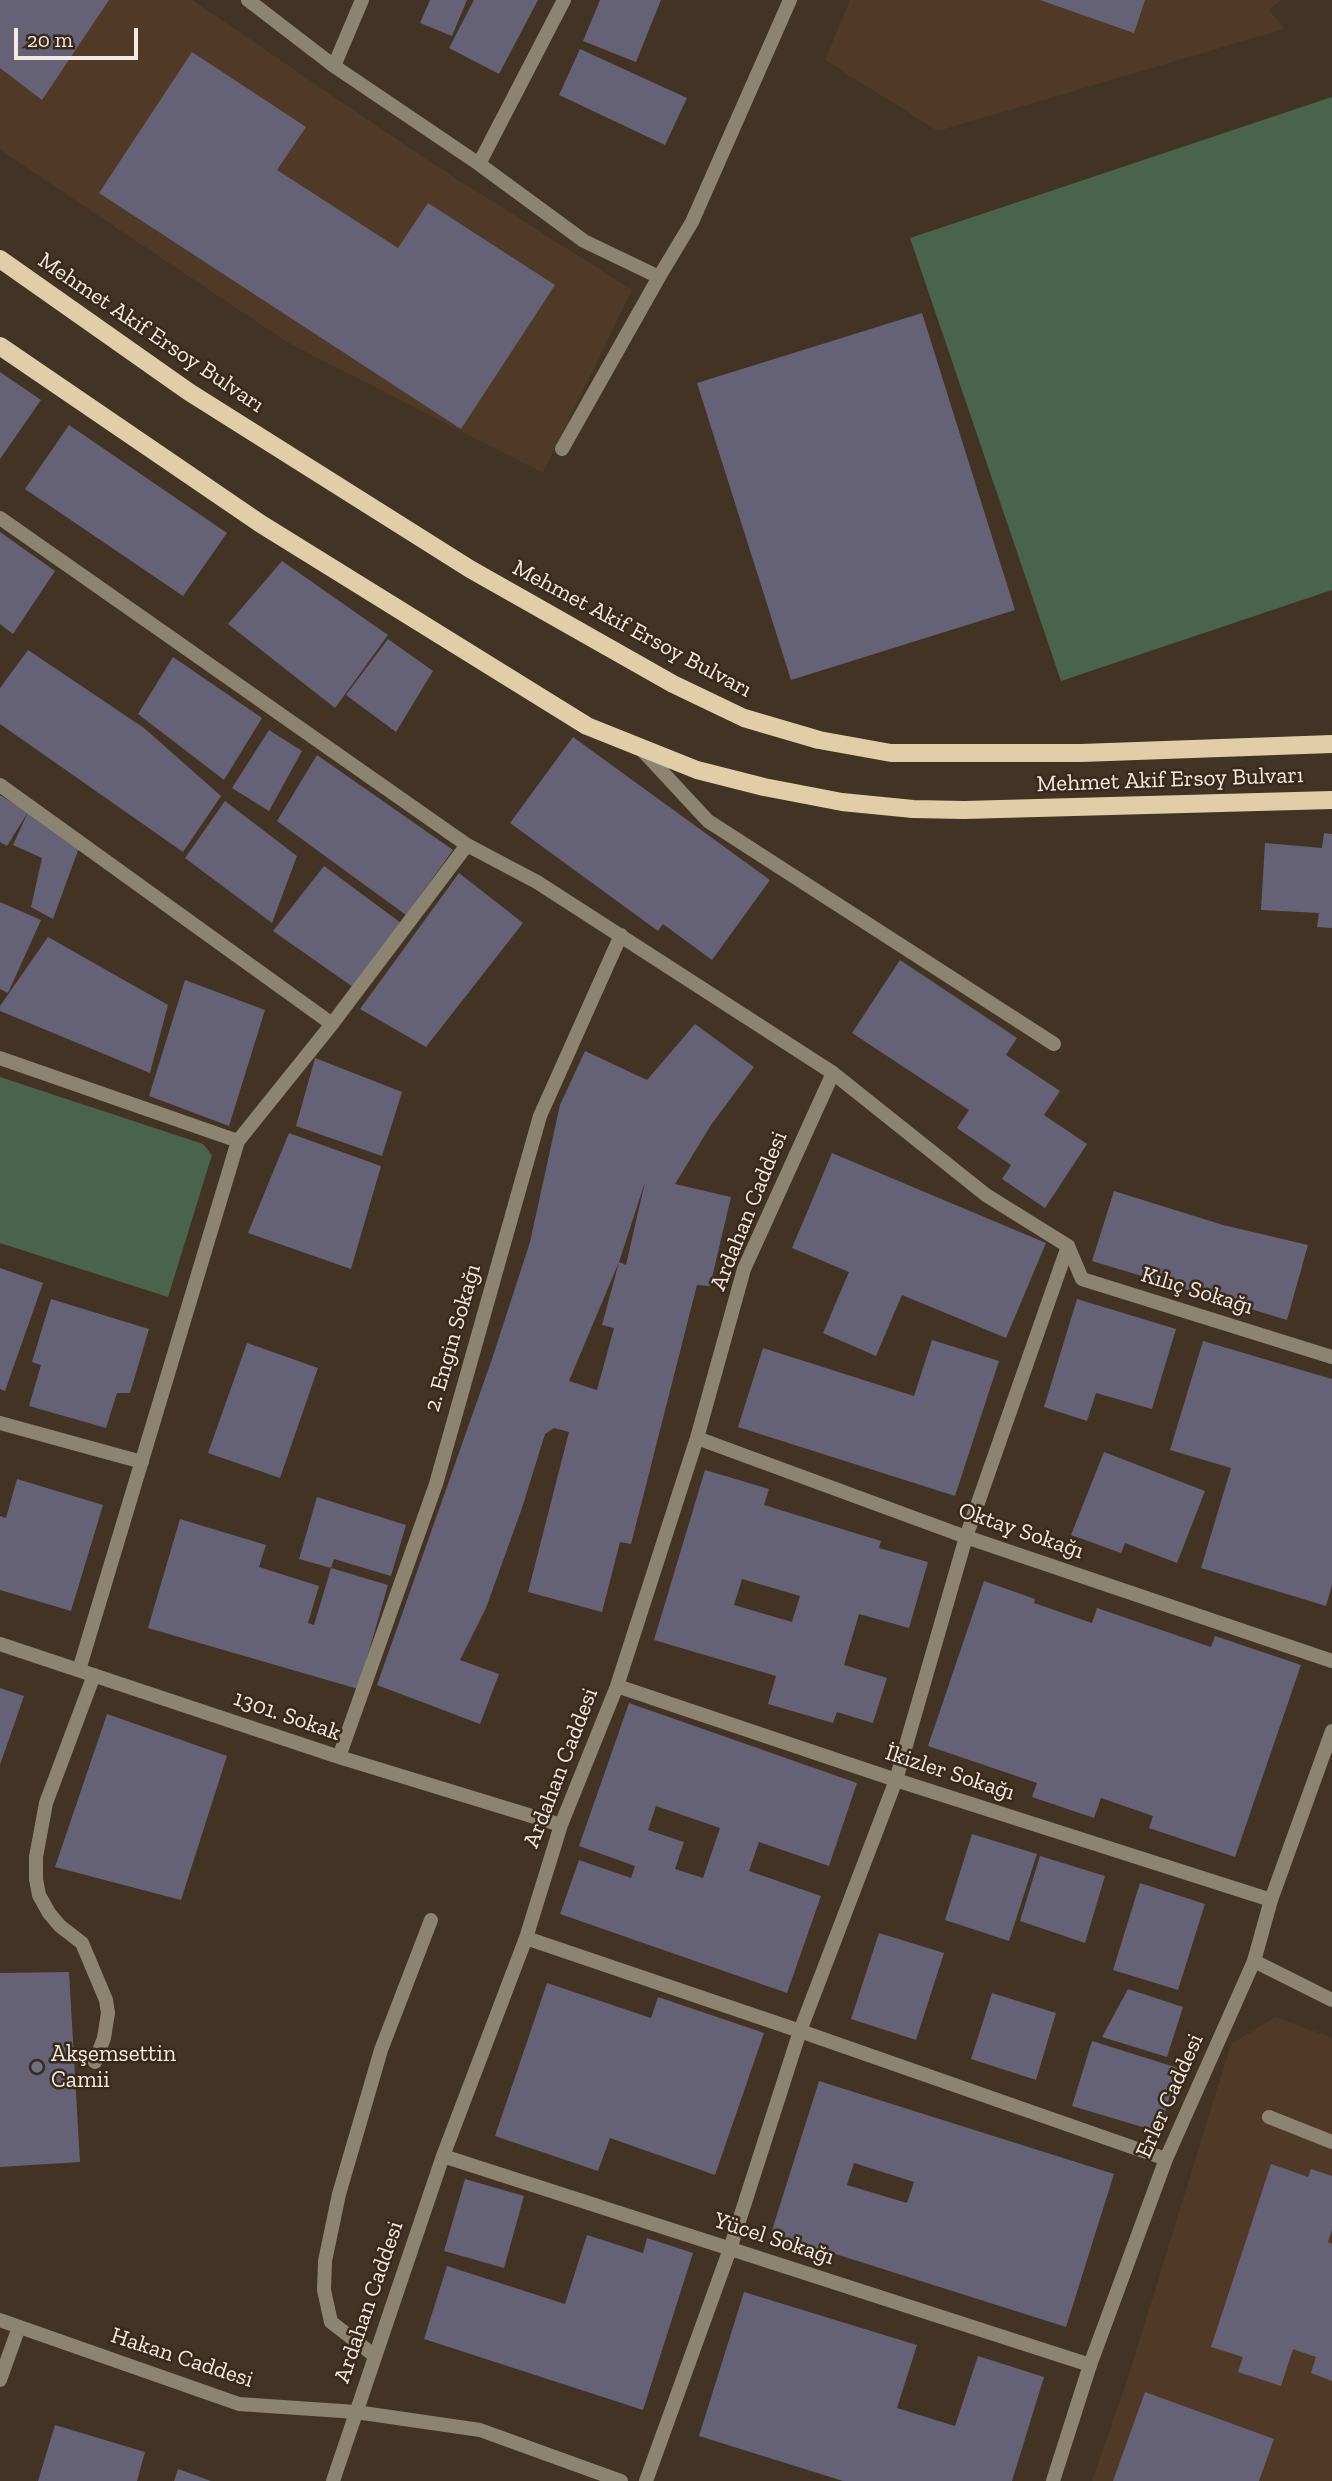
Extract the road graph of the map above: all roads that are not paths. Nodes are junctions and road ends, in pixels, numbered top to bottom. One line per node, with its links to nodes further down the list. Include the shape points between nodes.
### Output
1 (247, 0): 5 (street)
2 (362, 0): 5 (street)
3 (564, 0): 6 (street)
4 (790, 0): 8 (street, via 692,222)
5 (334, 66): 6 (street)
6 (479, 164): 8 (street, via 584,241)
7 (0, 259): 12 (main road, Mehmet Akif Ersoy Bulvarı, via 189,392 470,569 673,684 744,718 818,740 891,753 1081,753)
8 (659, 276): 10 (street)
9 (0, 346): 13 (main road, Mehmet Akif Ersoy Bulvarı, via 261,524 587,726)
10 (562, 449)
11 (0, 518): 16 (street)
12 (1332, 744)
13 (642, 750): 15 (main road, Mehmet Akif Ersoy Bulvarı, via 697,770 764,786 842,802 913,809); 19 (street, via 708,821)
14 (0, 785): 18 (street)
15 (1332, 800)
16 (467, 845): 17 (street); 18 (street)
17 (621, 935): 21 (street); 35 (street, 2. Engin Sokağı, via 540,1116 436,1484)
18 (332, 1024): 22 (street)
19 (1054, 1044)
20 (0, 1058): 22 (street)
21 (833, 1073): 23 (street, via 986,1195); 26 (street, Ardahan Caddesi, via 744,1269)
22 (238, 1141): 27 (street)
23 (1068, 1246): 24 (street, Kılıç Sokağı, via 1082,1279); 28 (street)
24 (1332, 1357)
25 (0, 1423): 27 (street)
26 (697, 1438): 28 (street, Oktay Sokağı); 33 (street, Ardahan Caddesi)
27 (142, 1462): 31 (street)
28 (966, 1537): 30 (street, Oktay Sokağı); 36 (street)
29 (0, 1644): 31 (street, 1301. Sokak)
30 (1332, 1661)
31 (79, 1670): 32 (street, 1301. Sokak)
32 (93, 1675): 35 (street, 1301. Sokak); 44 (street, via 46,1803 36,1879 49,1913 82,1943 106,2000 104,2038)
33 (617, 1686): 36 (street, İkizler Sokağı); 37 (street, Ardahan Caddesi)
34 (1332, 1731): 38 (street, Erler Caddesi)
35 (339, 1757): 37 (street, 1301. Sokak)
36 (895, 1780): 38 (street, İkizler Sokağı); 43 (street)
37 (561, 1825): 40 (street, Ardahan Caddesi)
38 (1271, 1900): 41 (street, Erler Caddesi)
39 (431, 1920): 52 (street, via 381,2050 325,2261 324,2290 331,2322)
40 (526, 1938): 43 (street); 47 (street, Ardahan Caddesi)
41 (1254, 1961): 42 (street); 48 (street, Erler Caddesi)
42 (1332, 2000)
43 (800, 2031): 48 (street); 49 (street)
44 (95, 2062)
45 (1269, 2117): 46 (street)
46 (1332, 2142)
47 (443, 2157): 49 (street, Yücel Sokağı); 52 (street, Ardahan Caddesi)
48 (1166, 2159): 53 (street, Erler Caddesi)
49 (730, 2249): 53 (street, Yücel Sokağı); 58 (street)
50 (0, 2320): 51 (street, Hakan Caddesi)
51 (19, 2327): 54 (street); 55 (street, Hakan Caddesi, via 239,2404)
52 (375, 2356): 55 (street, Ardahan Caddesi)
53 (1090, 2365): 59 (street, Erler Caddesi)
54 (0, 2380)
55 (356, 2412): 56 (street, Ardahan Caddesi); 57 (street, Hakan Caddesi, via 480,2430)
56 (333, 2481)
57 (621, 2481)
58 (646, 2481)
59 (1053, 2481)

